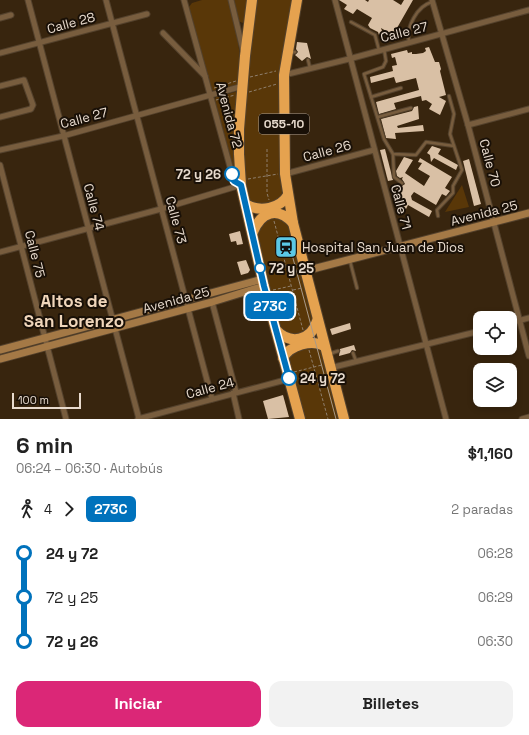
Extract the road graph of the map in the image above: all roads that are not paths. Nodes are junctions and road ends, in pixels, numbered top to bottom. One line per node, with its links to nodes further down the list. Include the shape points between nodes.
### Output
1 (28, 0): 18 (street, Calle 74)
2 (106, 0): 14 (street, Calle 73)
3 (185, 0): 26 (street, Avenida 72)
4 (231, 0): 21 (street)
5 (252, 0): 21 (highway, 055-10)
6 (297, 0): 25 (highway, 055-10, via 291,53)
7 (335, 0): 22 (street, Calle 71)
8 (432, 1): 16 (street, Calle 70); 17 (lane, via 421,7 409,29)
9 (529, 10): 16 (street, Calle 27)
10 (147, 14): 14 (street, Calle 28)
11 (11, 15): 12 (street)
12 (0, 18)
13 (351, 22): 19 (lane, via 375,35)
14 (113, 24): 18 (street, Calle 28); 35 (street, Calle 73)
15 (163, 34): 26 (street)
16 (442, 34): 17 (street, Calle 27); 38 (street, Calle 70)
17 (409, 42): 19 (street, Calle 27)
18 (38, 43): 20 (street, Calle 28); 39 (street, Calle 74)
19 (381, 49): 22 (street, Calle 27); 32 (lane, via 386,61 383,67 364,74)
20 (0, 53)
21 (245, 56): 28 (highway, 055-10)
22 (349, 59): 24 (street, Calle 27); 42 (street, Calle 71)
23 (308, 60): 24 (lane)
24 (310, 68): 25 (street, Calle 27)
25 (284, 75): 45 (highway, 055-10)
26 (205, 77): 30 (street, Avenida 72)
27 (0, 86): 36 (street, via 24,80 33,105 31,109)
28 (243, 86): 30 (street, Calle 27); 46 (highway, 055-10, via 239,148)
29 (401, 88): 32 (lane)
30 (210, 95): 35 (street, Calle 27); 46 (street, Avenida 72, via 234,181)
31 (449, 96): 40 (lane, via 454,114 450,134)
32 (371, 97): 37 (lane)
33 (411, 108): 37 (lane)
34 (529, 109): 38 (street)
35 (137, 116): 39 (street, Calle 27); 50 (street, Calle 73)
36 (0, 117)
37 (378, 117): 43 (lane, via 384,139)
38 (468, 125): 55 (street, Calle 70)
39 (63, 136): 41 (street, Calle 27); 56 (street, Calle 74)
40 (454, 146): 43 (lane, via 426,142 416,155); 53 (lane, via 462,170 449,200 441,204 437,210)
41 (0, 150)
42 (374, 150): 45 (street, Calle 26); 59 (street, Calle 71)
43 (393, 154): 47 (lane, via 394,177)
44 (0, 165): 58 (street, Calle 75)
45 (285, 174): 48 (highway, 055-10)
46 (241, 182): 49 (highway, Avenida 72 / 055-10); 50 (street)
47 (402, 183)
48 (288, 195): 51 (highway); 54 (highway, 055-10)
49 (247, 205): 51 (highway); 57 (highway, Avenida 72 / 055-10)
50 (161, 209): 56 (street); 65 (street, Calle 73)
51 (272, 210): 54 (highway); 57 (highway, via 261,218)
52 (529, 213): 55 (main road, Avenida 25)
53 (438, 216)
54 (293, 223): 62 (highway, 055-10)
55 (494, 223): 59 (main road, Avenida 25); 70 (street, Calle 70)
56 (88, 228): 58 (street); 69 (street, Calle 74)
57 (253, 232): 63 (highway, Avenida 72 / 055-10)
58 (21, 246): 60 (street); 76 (street, Calle 75)
59 (401, 246): 61 (main road, Avenida 25); 78 (street, Calle 71)
60 (0, 252)
61 (349, 259): 62 (main road, Avenida 25); 64 (lane)
62 (304, 267): 71 (highway, 055-10)
63 (263, 282): 65 (main road, Avenida 25); 66 (main road, Avenida 25); 74 (highway, Avenida 72 / 055-10)
64 (357, 288)
65 (186, 301): 67 (street, Calle 73); 69 (main road, Avenida 25)
66 (212, 302): 67 (main road, Avenida 25); 89 (street)
67 (187, 309): 73 (main road, Avenida 25); 90 (street, Calle 73)
68 (529, 318): 70 (street)
69 (112, 320): 73 (street, Calle 74); 76 (main road, Avenida 25)
70 (520, 320): 72 (street); 83 (street, Calle 70)
71 (317, 321): 77 (highway); 85 (highway, 055-10)
72 (517, 321)
73 (114, 328): 79 (main road, Avenida 25); 93 (street, Calle 74)
74 (276, 330): 77 (highway, via 287,338); 84 (highway, Avenida 72 / 055-10)
75 (473, 333): 78 (street)
76 (45, 338): 79 (street, Calle 75); 80 (main road, Avenida 25)
77 (306, 341): 84 (highway, via 291,348); 85 (highway, via 316,342)
78 (427, 345): 87 (street); 97 (street, Calle 71)
79 (47, 346): 86 (main road, Avenida 25); 92 (street, Calle 75)
80 (0, 350)
81 (338, 351): 85 (lane)
82 (353, 353): 87 (lane)
83 (529, 356)
84 (283, 358): 88 (highway, Avenida 72 / 055-10)
85 (327, 358): 87 (street); 96 (highway, 055-10)
86 (0, 359)
87 (356, 362)
88 (288, 376): 89 (street, Calle 24); 95 (highway, Avenida 72 / 055-10)
89 (234, 393): 90 (street, Calle 24); 94 (street)
90 (212, 399): 93 (street, Calle 24)
91 (529, 417): 98 (street)
92 (66, 419)
93 (139, 419)
94 (240, 419)
95 (300, 419)
96 (344, 419)
97 (446, 419)
98 (522, 419)

